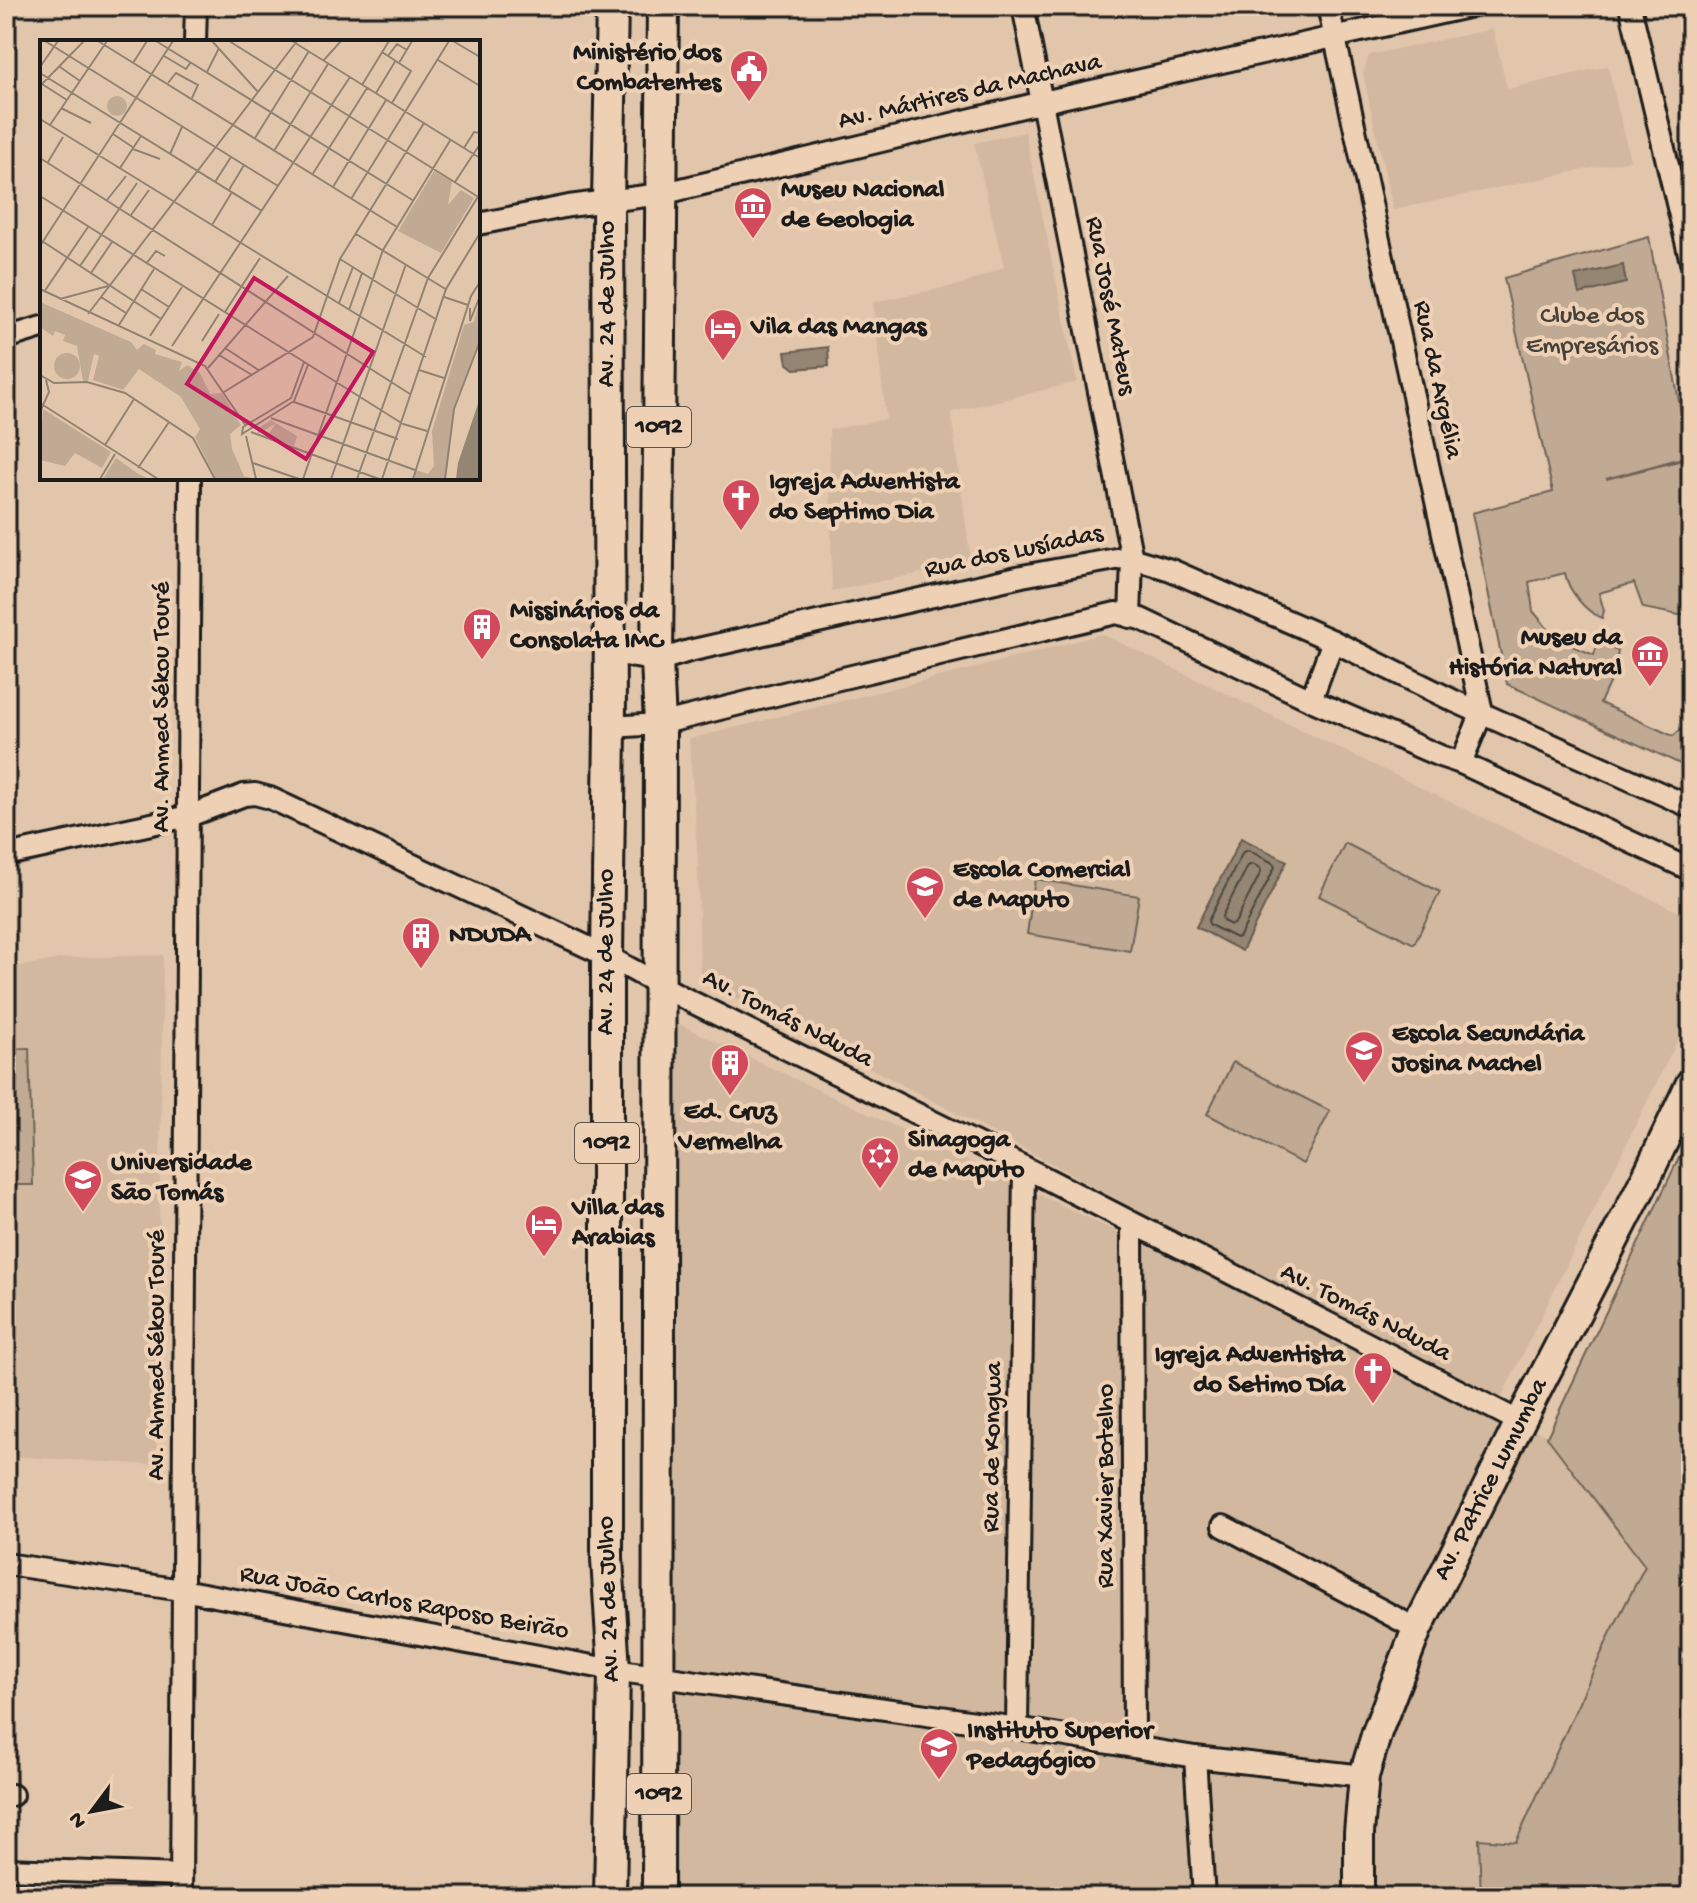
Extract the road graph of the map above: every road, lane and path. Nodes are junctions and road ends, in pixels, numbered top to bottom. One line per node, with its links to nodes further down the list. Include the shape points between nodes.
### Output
1 (196, 6): 9 (street)
2 (612, 6): 12 (main road, Av. 24 de Julho / 1092)
3 (663, 6): 11 (main road, Av. 24 de Julho / 1092)
4 (1023, 6): 10 (street, Rua José Mateus)
5 (1328, 6): 8 (street, Rua da Argélia)
6 (1472, 6): 8 (street, Av. Mártires da Machava)
7 (1630, 6): 14 (street)
8 (1334, 37): 10 (street, Av. Mártires da Machava); 24 (street, Rua da Argélia)
9 (195, 40)
10 (1043, 102): 11 (street, Av. Mártires da Machava); 18 (street, Rua José Mateus)
11 (661, 194): 12 (street, Av. Mártires da Machava); 22 (main road, Av. 24 de Julho / 1092)
12 (608, 201): 13 (street, Av. Mártires da Machava); 21 (main road, Av. 24 de Julho / 1092)
13 (480, 224)
14 (1691, 262)
15 (40, 328): 16 (street)
16 (6, 338)
17 (190, 480): 29 (street, Av. Ahmed Sékou Touré)
18 (1132, 559): 19 (street, Rua José Mateus); 20 (street, Rua dos Lusíadas, via 1171,570); 22 (street, Rua dos Lusíadas, via 1022,576)
19 (1130, 617): 23 (street); 25 (street, via 1116,613)
20 (1333, 641): 23 (street); 24 (street, Rua dos Lusíadas)
21 (609, 652): 22 (street, Rua dos Lusíadas); 26 (main road, Av. 24 de Julho / 1092)
22 (657, 661): 25 (main road, Av. 24 de Julho)
23 (1311, 700): 27 (street)
24 (1482, 712): 27 (street); 28 (street)
25 (660, 724): 26 (street); 33 (main road, Av. 24 de Julho / 1092)
26 (610, 727): 32 (main road, Av. 24 de Julho / 1092)
27 (1461, 763): 31 (street)
28 (1691, 807)
29 (189, 816): 30 (street, Av. Tomás Nduda); 32 (street, Av. Tomás Nduda, via 244,795 270,798); 40 (street, Av. Ahmed Sékou Touré)
30 (6, 855)
31 (1691, 870)
32 (607, 956): 33 (street, Av. Tomás Nduda); 42 (main road, Av. 24 de Julho / 1092, via 607,1559)
33 (659, 985): 35 (street, Av. Tomás Nduda); 43 (main road, Av. 24 de Julho / 1092)
34 (1691, 1083): 37 (main road, Av. Patrice Lumumba)
35 (1024, 1167): 36 (street, Av. Tomás Nduda); 44 (street, Rua de Kongwa)
36 (1132, 1224): 37 (street, Av. Tomás Nduda); 45 (street, Rua Xavier Botelho)
37 (1520, 1422): 41 (main road, Av. Patrice Lumumba)
38 (1223, 1526): 41 (street)
39 (6, 1564): 40 (street, Rua João Carlos Raposo Beirão)
40 (182, 1590): 42 (street, Rua João Carlos Raposo Beirão); 49 (street, Av. Ahmed Sékou Touré)
41 (1417, 1629): 47 (main road, Av. Patrice Lumumba)
42 (614, 1670): 43 (street, Rua João Carlos Raposo Beirão); 51 (main road, Av. 24 de Julho / 1092)
43 (659, 1676): 44 (street, Rua João Carlos Raposo Beirão); 52 (main road, Av. 24 de Julho / 1092)
44 (1017, 1728): 45 (street, Rua João Carlos Raposo Beirão)
45 (1134, 1747): 46 (street, Rua João Carlos Raposo Beirão)
46 (1195, 1757): 47 (street, Rua João Carlos Raposo Beirão); 53 (street)
47 (1364, 1776): 54 (main road, Av. Patrice Lumumba)
48 (6, 1869): 49 (street)
49 (181, 1875): 50 (street, Av. Ahmed Sékou Touré)
50 (181, 1897)
51 (610, 1897)
52 (658, 1897)
53 (1204, 1897)
54 (1359, 1897)

